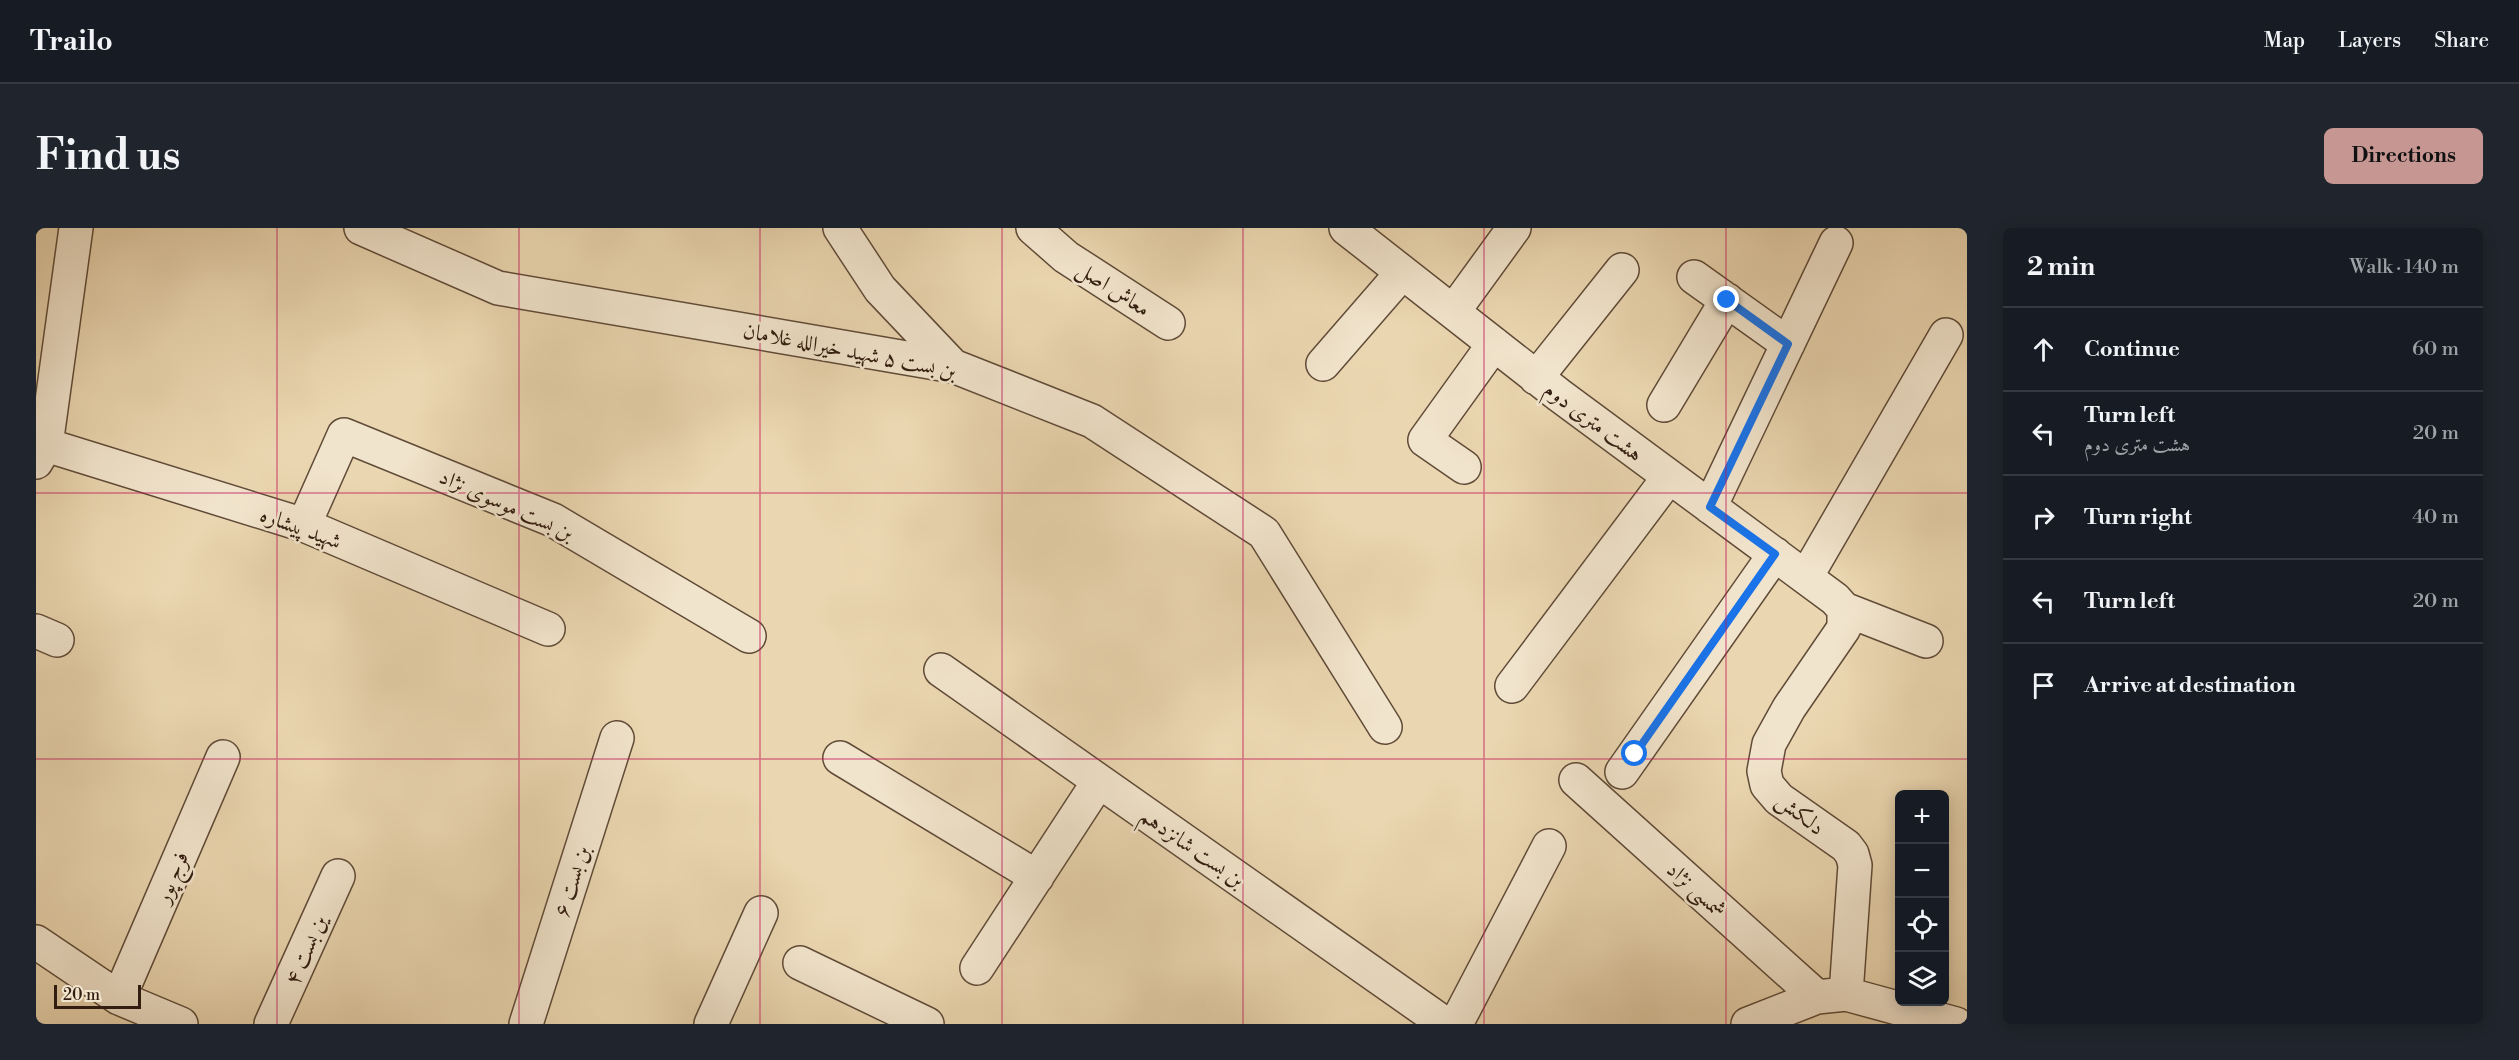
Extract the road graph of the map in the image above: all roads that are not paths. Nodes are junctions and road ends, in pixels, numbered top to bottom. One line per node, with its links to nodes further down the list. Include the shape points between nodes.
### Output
1 (76, 228): 21 (street)
2 (361, 228): 18 (street, بن بست ۵ شهید خیرالله غلامان, via 498,288)
3 (840, 228): 18 (street, via 880,289)
4 (1034, 228): 13 (street, معاش اصل, via 1066,257)
5 (1346, 228): 9 (street, هشت متری دوم)
6 (1514, 228): 12 (street)
7 (1836, 243): 16 (street)
8 (1622, 270): 19 (street)
9 (1402, 273): 12 (street, هشت متری دوم); 17 (street)
10 (1694, 277): 11 (street)
11 (1727, 300): 16 (street); 20 (street)
12 (1453, 312): 15 (street, هشت متری دوم)
13 (1167, 323)
14 (1946, 335): 27 (street)
15 (1494, 344): 19 (street, هشت متری دوم); 22 (street, via 1425,440)
16 (1788, 344): 24 (street)
17 (1323, 364)
18 (953, 366): 34 (street, بن بست ۵ شهید خیرالله غلامان, via 1092,421 1264,532)
19 (1536, 378): 23 (street, هشت متری دوم)
20 (1664, 405)
21 (41, 453): 25 (street, شهید پیشاره)
22 (1464, 467)
23 (1669, 477): 24 (street, هشت متری دوم); 33 (street)
24 (1710, 507): 26 (street, هشت متری دوم)
25 (304, 525): 29 (street, شهید پیشاره); 30 (street, بن بست موسوی نژاد, via 344,435 553,520)
26 (1775, 554): 27 (street, هشت متری دوم); 38 (street)
27 (1806, 577): 28 (street, هشت متری دوم)
28 (1844, 609): 31 (street); 48 (street, دلکش, via 1844,628 1789,708 1769,744 1764,771 1767,785 1779,799 1852,854 1855,865)
29 (548, 629)
30 (749, 636)
31 (1926, 641)
32 (941, 670): 40 (street, بن بست شانزدهم)
33 (1512, 687)
34 (1385, 727)
35 (617, 738): 53 (street, بن بست ۶)
36 (223, 757): 49 (street, فرج پور)
37 (840, 758): 43 (street)
38 (1622, 772)
39 (1576, 780): 48 (street, شمسی نژاد)
40 (1099, 781): 43 (street); 56 (street, بن بست شانزدهم)
41 (1549, 846): 57 (street)
42 (338, 876): 52 (street, ین بست ۴)
43 (1037, 877): 47 (street)
44 (761, 913): 54 (street)
45 (36, 942): 49 (street)
46 (800, 963): 50 (street)
47 (977, 968)
48 (1832, 996): 58 (street); 59 (street)
49 (119, 998): 51 (street)
50 (891, 1016): 55 (street)
51 (181, 1024)
52 (272, 1024)
53 (526, 1024)
54 (711, 1024)
55 (927, 1024)
56 (1445, 1024)
57 (1456, 1024)
58 (1748, 1024)
59 (1956, 1024)

